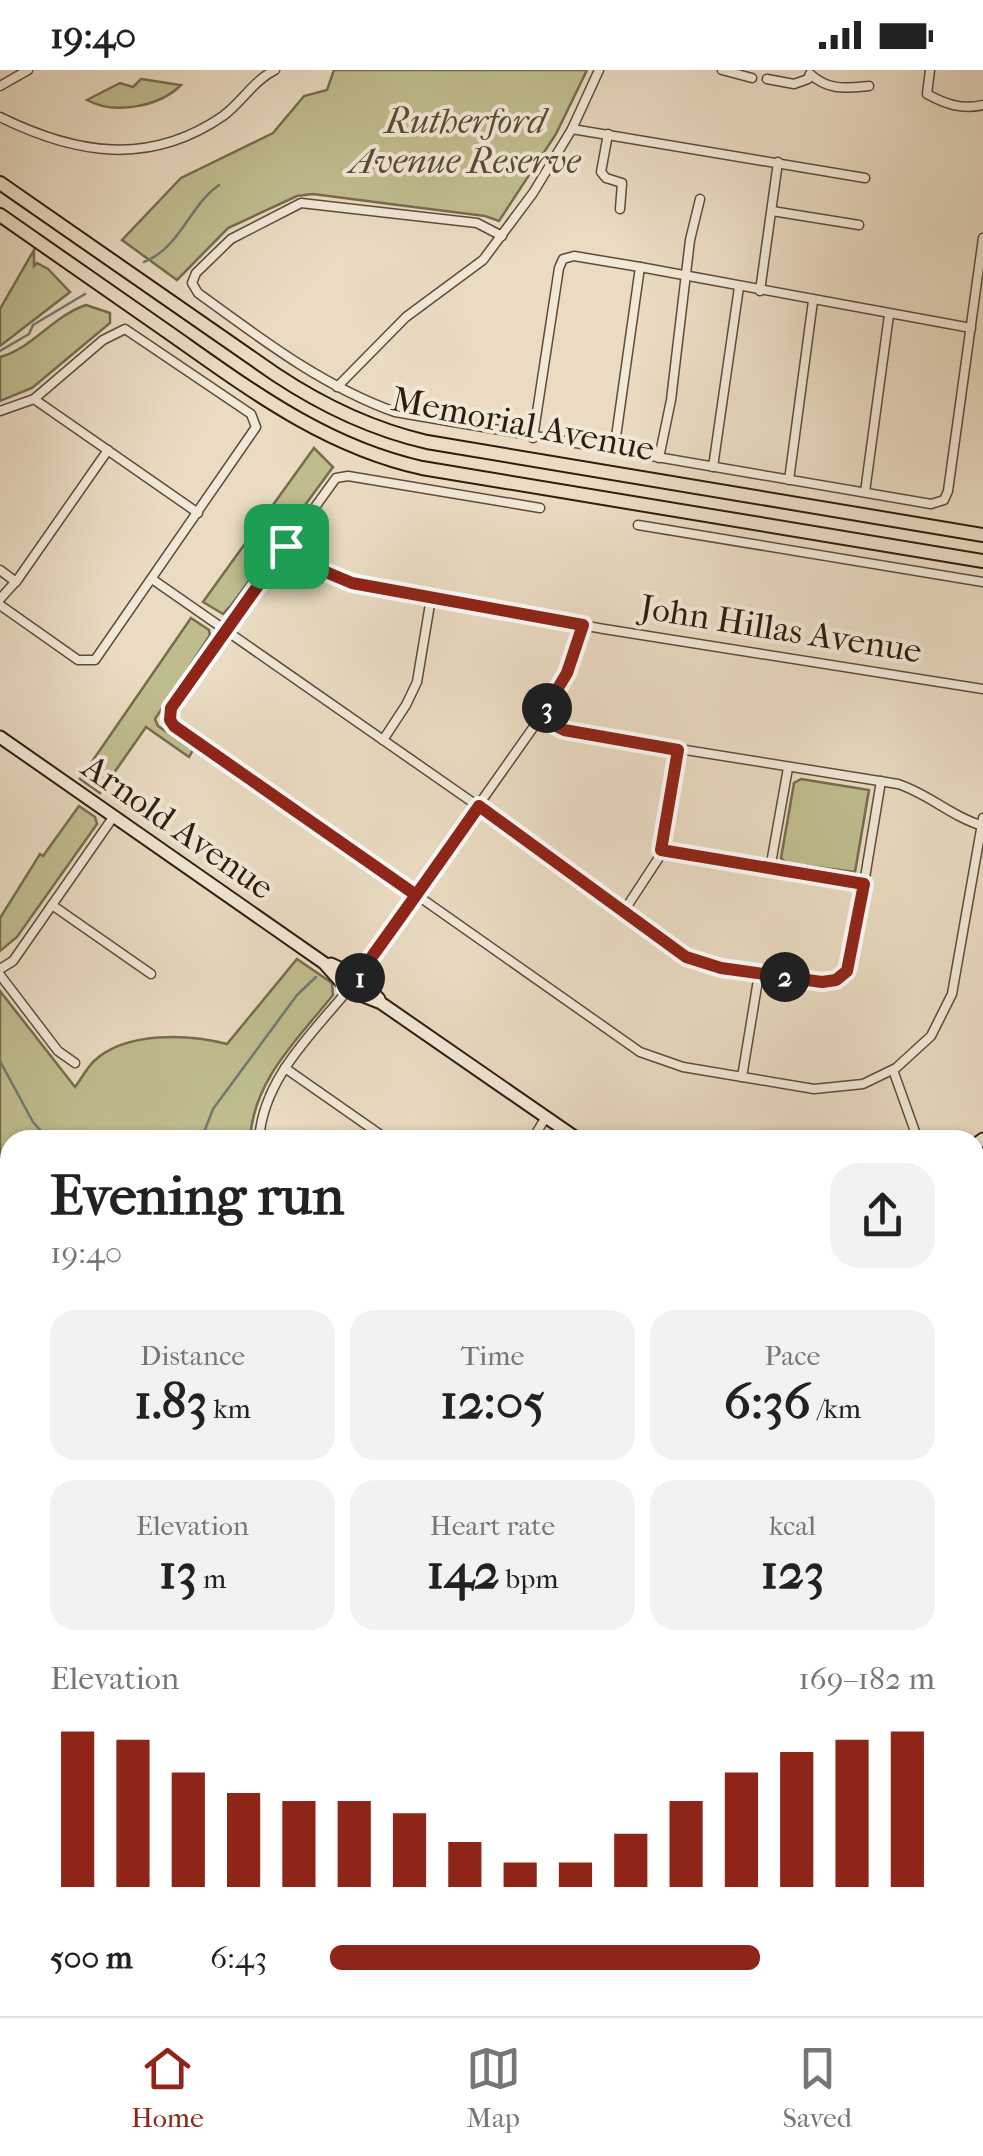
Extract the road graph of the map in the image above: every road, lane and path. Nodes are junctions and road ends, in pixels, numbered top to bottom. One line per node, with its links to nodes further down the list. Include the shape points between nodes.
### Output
1 (28, 70): 10 (street)
2 (275, 70): 7 (street)
3 (599, 70): 14 (street)
4 (722, 70): 8 (street)
5 (930, 70): 12 (street, via 927,94 962,107)
6 (810, 72): 9 (street, via 794,84); 11 (street, via 836,89)
7 (262, 73): 13 (street, via 236,105 209,124 142,148 84,149)
8 (752, 78)
9 (766, 79)
10 (0, 86)
11 (868, 86)
12 (983, 105)
13 (0, 117)
14 (572, 130): 15 (street); 24 (street)
15 (608, 134): 16 (street); 20 (street, via 601,172 622,183)
16 (778, 162): 17 (street); 21 (street)
17 (864, 178)
18 (0, 183): 46 (main road, Memorial Avenue, via 300,391 382,430)
19 (700, 199): 27 (street)
20 (620, 209)
21 (772, 211): 23 (street); 29 (street)
22 (0, 215): 48 (main road, Memorial Avenue, via 281,410 363,451 422,468)
23 (858, 225)
24 (502, 236): 33 (street, via 483,260 406,317); 33 (street, via 477,223 311,202 231,239 196,273 194,288)
25 (983, 238): 32 (street)
26 (640, 267): 27 (street); 36 (street, via 563,259); 38 (street)
27 (687, 276): 28 (street); 39 (street)
28 (740, 287): 29 (street); 40 (street)
29 (760, 291): 30 (street)
30 (813, 301): 31 (street); 41 (street)
31 (889, 315): 32 (street); 42 (street)
32 (971, 328): 42 (street, via 944,500 931,504)
33 (337, 387): 36 (street, via 395,412)
34 (34, 399): 35 (street); 37 (street); 44 (street, via 115,332 129,330 251,414 253,434)
35 (0, 411)
36 (533, 438): 38 (street)
37 (108, 450): 44 (street); 51 (street)
38 (614, 451): 39 (street)
39 (659, 458): 40 (street)
40 (713, 467): 41 (street)
41 (789, 480): 42 (street)
42 (865, 492)
43 (540, 508): 47 (street, via 343,476)
44 (198, 513): 50 (street)
45 (638, 525): 52 (street)
46 (983, 534)
47 (286, 546): 53 (street, John Hillas Avenue, via 343,580); 56 (street)
48 (983, 562)
49 (0, 570): 51 (street)
50 (152, 579): 54 (street, via 100,655 88,662); 56 (street)
51 (16, 582): 54 (street)
52 (983, 582)
53 (432, 598): 55 (street, John Hillas Avenue); 60 (street, via 413,692)
54 (0, 602)
55 (583, 625): 57 (street, John Hillas Avenue); 58 (street, via 567,673)
56 (225, 630): 60 (street); 70 (street, via 171,708 172,723)
57 (983, 690)
58 (540, 718): 61 (street, via 564,730); 64 (street)
59 (0, 737): 65 (street, Arnold Avenue)
60 (383, 740): 64 (street)
61 (678, 750): 62 (street); 67 (street)
62 (788, 768): 63 (street); 68 (street)
63 (881, 781): 66 (street); 69 (street)
64 (479, 806): 70 (street); 72 (street)
65 (114, 816): 71 (street); 76 (street, Arnold Avenue)
66 (983, 823): 79 (street, via 948,1006 924,1046)
67 (661, 850): 68 (street); 72 (street)
68 (770, 869): 69 (street)
69 (864, 884): 75 (street, via 851,962 840,978 826,983)
70 (416, 895): 76 (street); 80 (street, via 640,1052)
71 (52, 905): 73 (street); 74 (street)
72 (624, 911): 75 (street, via 694,961)
73 (0, 972): 77 (street, via 58,1052)
74 (151, 974)
75 (759, 974): 80 (street)
76 (353, 983): 78 (street); 81 (street, Arnold Avenue)
77 (74, 1062)
78 (284, 1068): 82 (street); 83 (street)
79 (893, 1070): 80 (street, via 862,1084 826,1089); 86 (street)
80 (742, 1077)
81 (546, 1118): 84 (street); 85 (street, Arnold Avenue)
82 (261, 1130)
83 (374, 1130)
84 (538, 1130)
85 (563, 1130)
86 (914, 1130)

